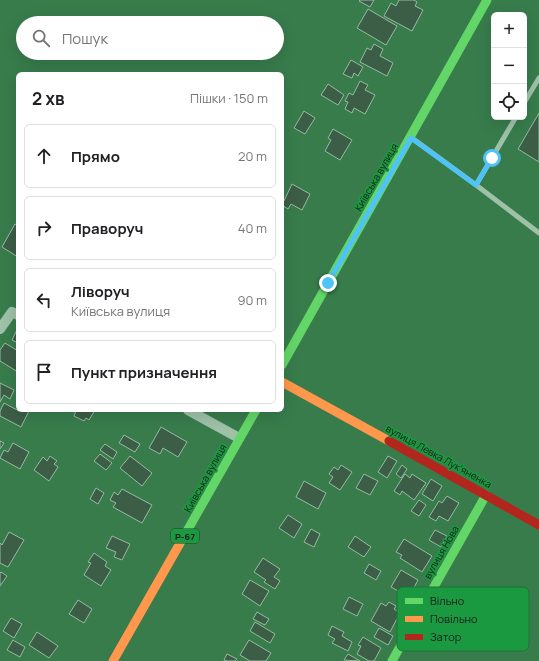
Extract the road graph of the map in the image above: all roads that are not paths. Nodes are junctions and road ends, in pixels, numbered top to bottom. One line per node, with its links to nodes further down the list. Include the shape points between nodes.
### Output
1 (487, 0): 5 (main road, Київська вулиця)
2 (539, 78): 3 (lane)
3 (527, 98)
4 (514, 120): 6 (lane)
5 (411, 138): 6 (lane); 10 (main road, Київська вулиця)
6 (476, 185): 7 (lane)
7 (539, 233)
8 (16, 314): 9 (street, via 12,312)
9 (0, 330)
10 (284, 361)
11 (284, 383): 15 (main road, вулиця Левка Лук'яненка)
12 (192, 412): 14 (street)
13 (255, 412): 14 (main road, Київська вулиця / Р-67)
14 (239, 438): 19 (main road, Київська вулиця / Р-67)
15 (486, 495): 16 (main road, вулиця Левка Лук'яненка); 17 (main road, вулиця Нова)
16 (539, 525)
17 (434, 587)
18 (398, 651): 20 (main road, вулиця Нова)
19 (113, 661)
20 (392, 661)

